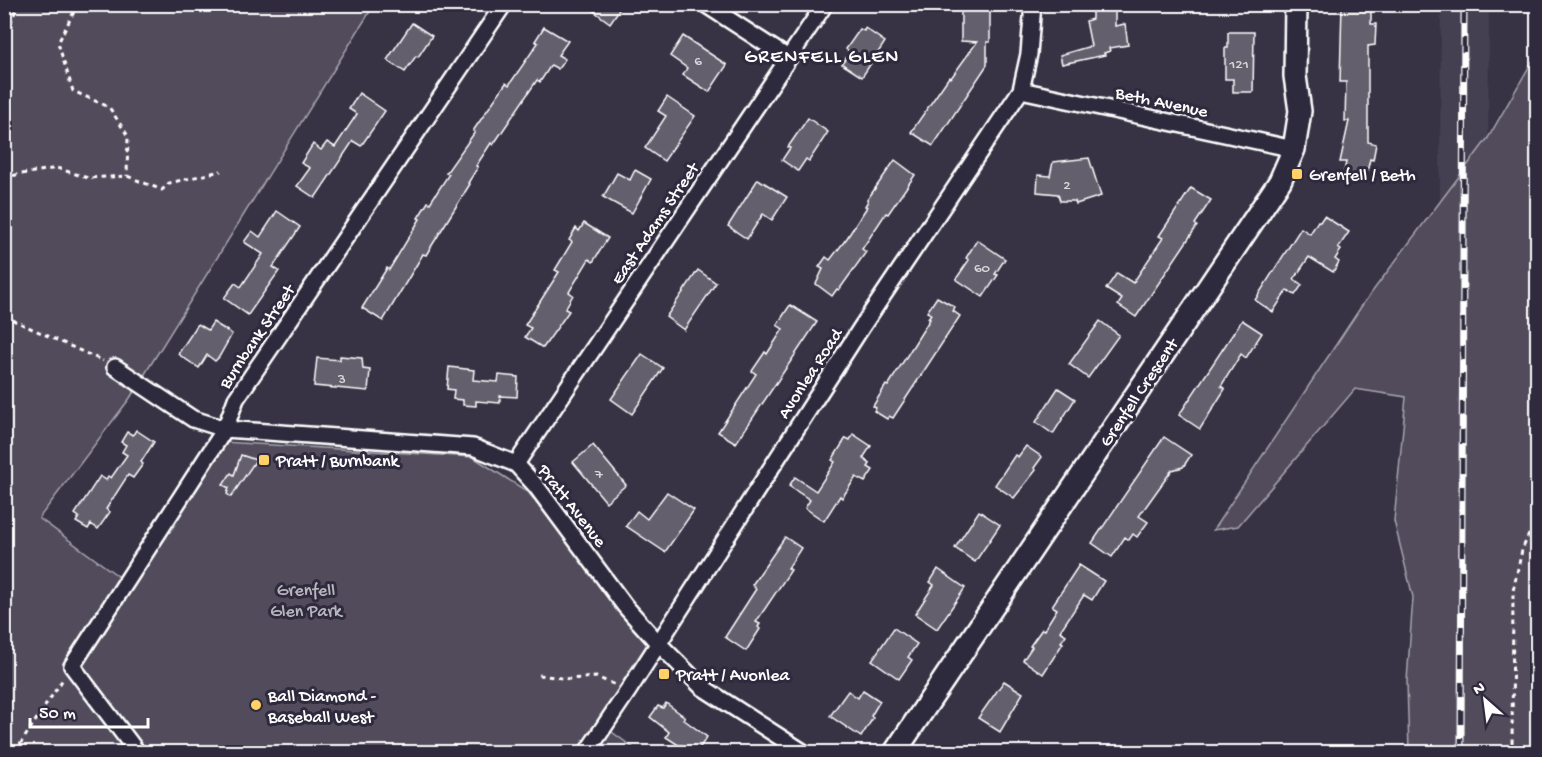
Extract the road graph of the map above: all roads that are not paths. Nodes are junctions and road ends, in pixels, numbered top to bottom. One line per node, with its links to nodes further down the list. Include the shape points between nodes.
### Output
1 (504, 4): 10 (street, Burnbank Street, via 236,399)
2 (705, 4): 6 (street)
3 (825, 4): 6 (street, East Adams Street)
4 (1033, 4): 7 (street, Avonlea Road)
5 (1296, 4): 8 (street, Grenfell Crescent, via 1300,111)
6 (788, 58): 11 (street, East Adams Street)
7 (1021, 90): 8 (street, Beth Avenue); 12 (street, Avonlea Road, via 861,328)
8 (1294, 149): 16 (street, Grenfell Crescent, via 1280,180)
9 (115, 368): 10 (street, Pratt Avenue, via 193,419)
10 (225, 429): 11 (street, Pratt Avenue, via 473,447); 13 (street, Burnbank Street, via 72,666)
11 (516, 464): 12 (street, Pratt Avenue)
12 (658, 643): 14 (street, Avonlea Road); 15 (street, Pratt Avenue, via 702,687)
13 (137, 753)
14 (586, 753)
15 (803, 753)
16 (895, 753)

